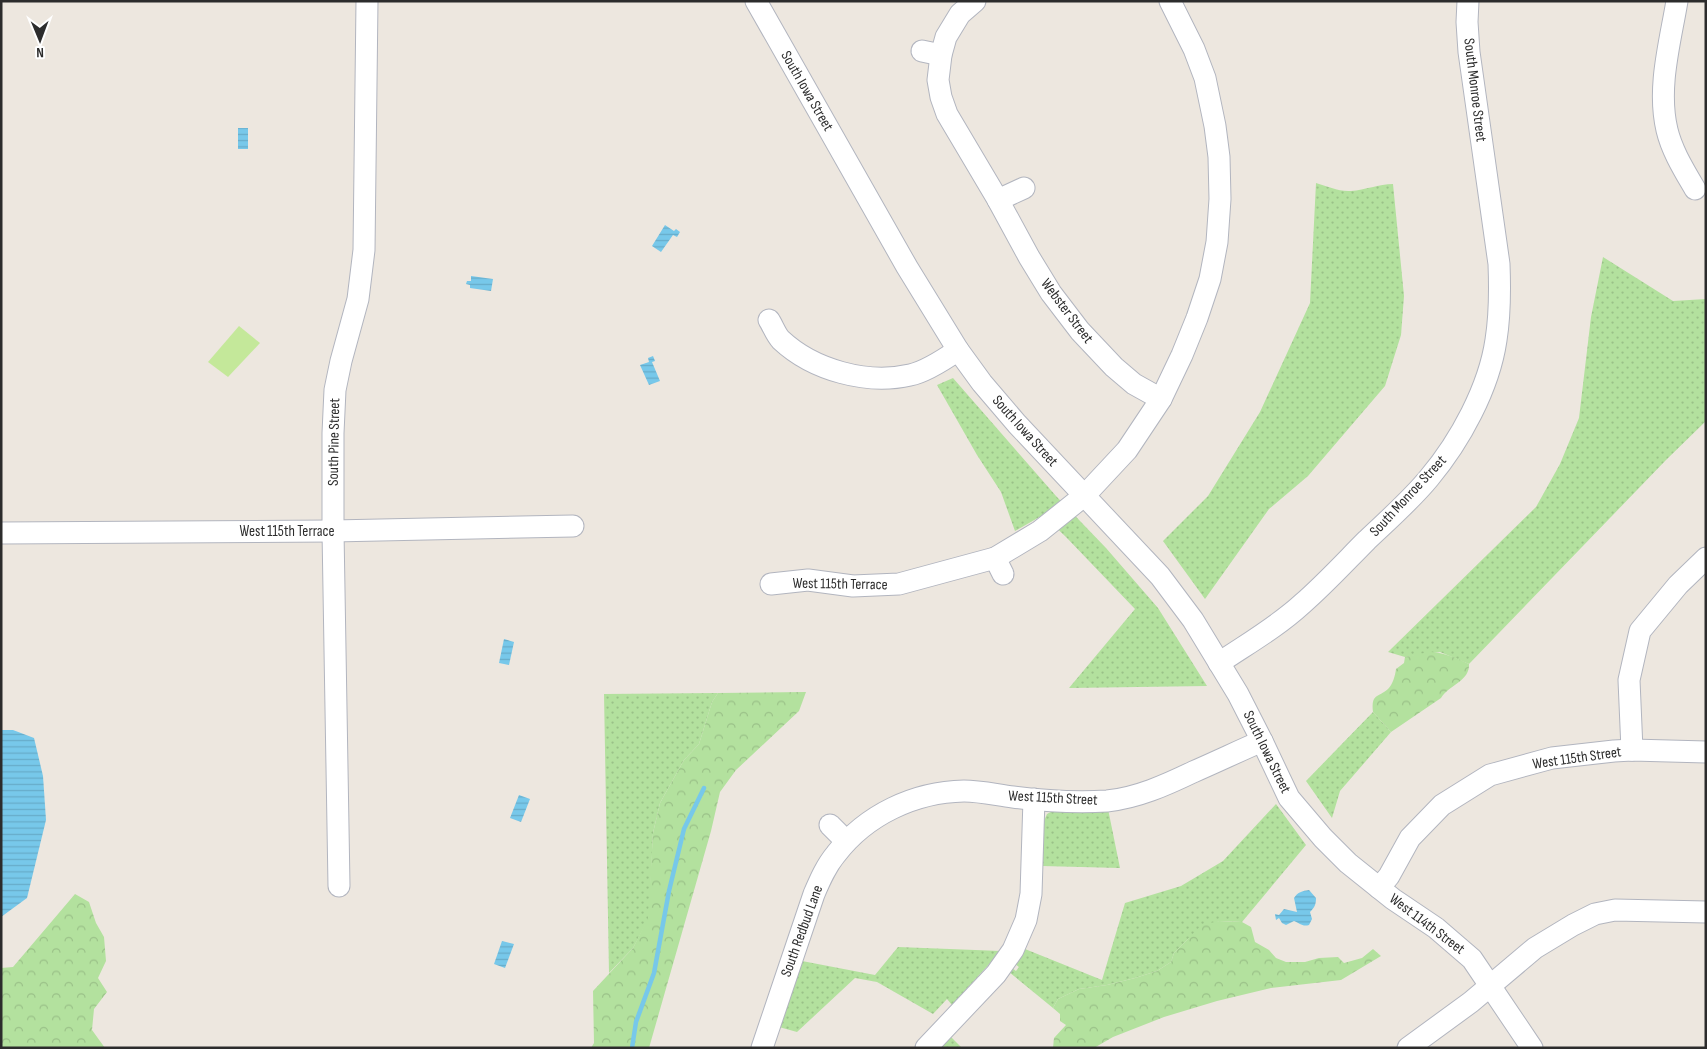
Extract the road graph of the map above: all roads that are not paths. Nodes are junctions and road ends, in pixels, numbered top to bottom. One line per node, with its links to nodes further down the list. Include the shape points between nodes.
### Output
1 (367, 1): 15 (street, South Pine Street, via 364,250 358,299 336,390)
2 (756, 1): 11 (street, South Iowa Street, via 907,267)
3 (975, 1): 9 (street, Webster Street, via 960,14 932,54 944,106)
4 (1170, 1): 12 (street, West 115th Terrace, via 1205,78 1219,157 1220,199 1210,279 1197,318)
5 (1468, 1): 19 (street, South Monroe Street, via 1469,52 1499,264 1500,293 1496,341 1478,400 1449,454 1428,480 1302,604 1263,635)
6 (1677, 1): 8 (street, via 1663,90 1664,110 1667,131 1677,157)
7 (1024, 188): 9 (street)
8 (1695, 189)
9 (998, 200): 12 (street, Webster Street, via 1029,258 1080,331 1114,367)
10 (769, 320): 11 (street, via 780,339 798,352 832,371 873,379 911,375)
11 (958, 350): 13 (street, South Iowa Street, via 1017,424)
12 (1160, 400): 13 (street, West 115th Terrace, via 1127,450)
13 (1086, 495): 18 (street, West 115th Terrace, via 999,566 899,584 853,586 808,580); 19 (street, South Iowa Street, via 1160,576)
14 (573, 526): 15 (street, West 115th Terrace)
15 (333, 531): 16 (street, West 115th Terrace); 27 (street, South Pine Street)
16 (1, 533)
17 (1706, 558): 21 (street, via 1678,585 1640,631 1629,680)
18 (771, 584)
19 (1218, 663): 20 (street, South Iowa Street)
20 (1262, 740): 23 (street, West 115th Street, via 1140,794 1109,801); 25 (street, South Iowa Street, via 1289,798)
21 (1632, 750): 22 (street, West 115th Street); 28 (street, West 115th Street, via 1552,758 1490,775 1442,805 1410,838)
22 (1706, 752)
23 (1034, 799): 26 (street, West 115th Street, via 965,791 930,794 899,804 871,820); 32 (street, via 1031,894 1026,920 1013,950 996,974)
24 (830, 825): 26 (street)
25 (1323, 838): 28 (street, West 114th Street)
26 (846, 841): 31 (street, South Redbud Lane, via 830,862 814,894)
27 (340, 886)
28 (1379, 888): 30 (street, West 114th Street, via 1436,928)
29 (1706, 912): 30 (street, via 1615,910 1595,914 1535,948)
30 (1495, 981): 33 (street); 34 (street, West 114th Street)
31 (762, 1048)
32 (926, 1048)
33 (1408, 1048)
34 (1532, 1048)

